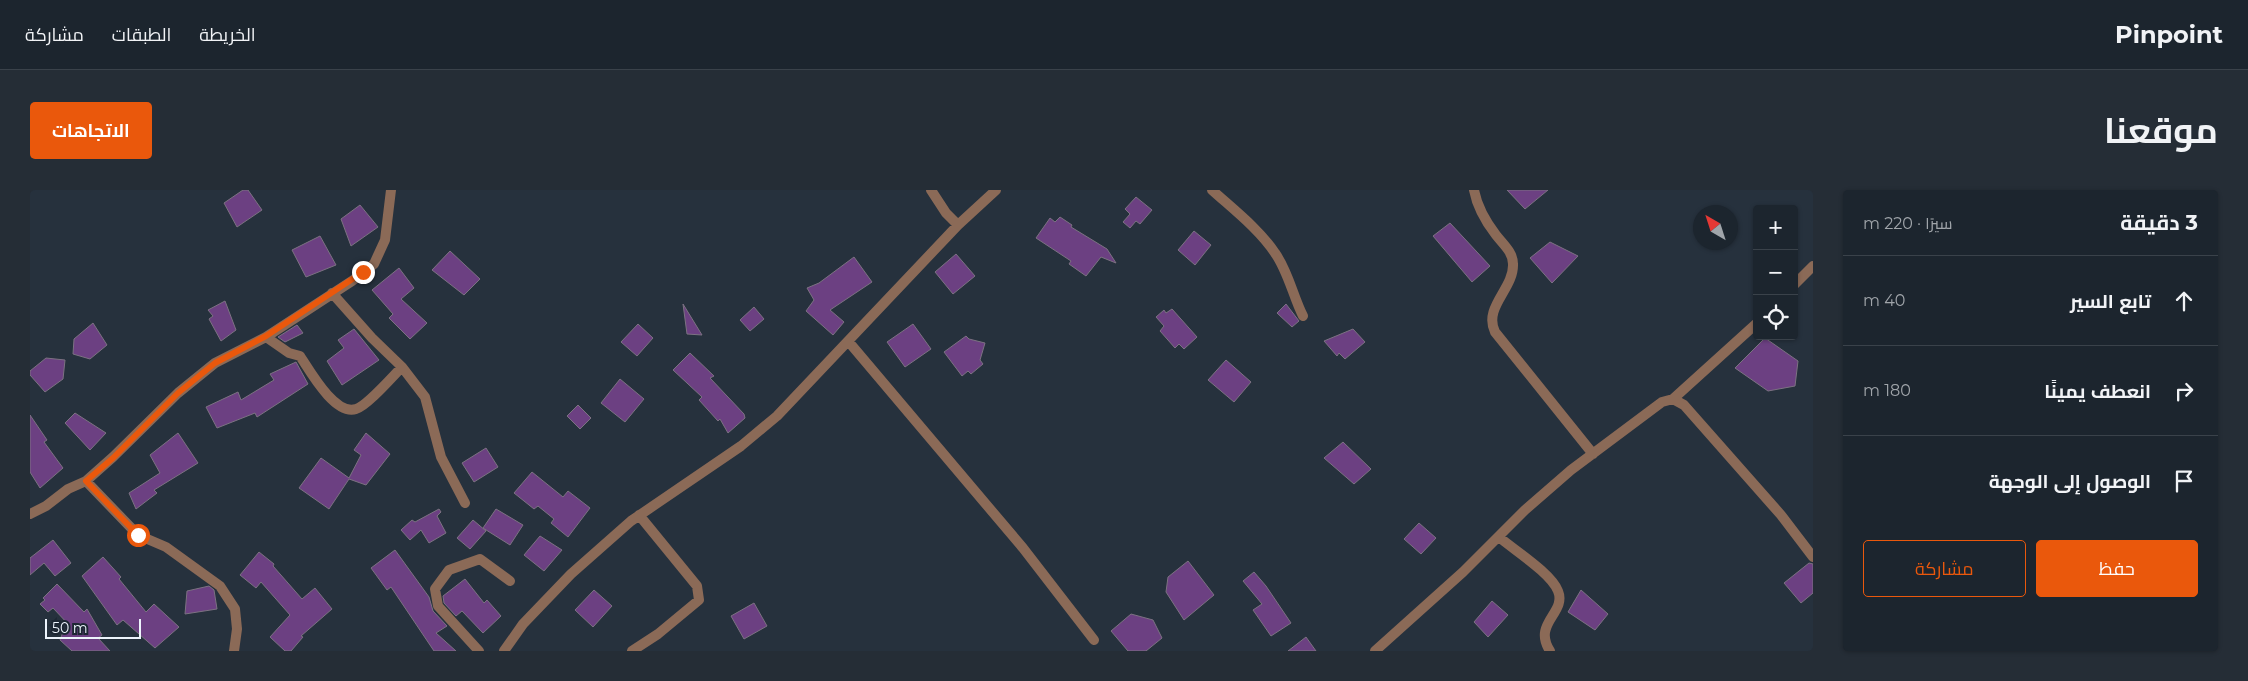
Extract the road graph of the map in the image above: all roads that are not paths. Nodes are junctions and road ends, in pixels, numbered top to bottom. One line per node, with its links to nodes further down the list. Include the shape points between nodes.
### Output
1 (391, 190): 9 (street, via 381,252 374,264)
2 (930, 190): 6 (street)
3 (996, 190): 6 (street)
4 (1212, 190): 10 (street, via 1275,252)
5 (1474, 190): 16 (street, via 1484,217 1510,252 1513,262 1512,273 1492,314 1492,324)
6 (958, 224): 13 (street)
7 (1813, 266): 8 (street)
8 (1798, 281)
9 (332, 293): 12 (street); 14 (street)
10 (1303, 316)
11 (1753, 326): 15 (street)
12 (266, 336): 14 (street, via 289,353 300,356 335,404 345,409 356,410 364,405); 17 (street, via 215,363 196,378)
13 (848, 341): 20 (street, via 777,416 741,446); 24 (street, via 1023,548)
14 (402, 366): 18 (street, via 425,397 441,457)
15 (1673, 399): 16 (street, via 1662,402); 22 (street, via 1684,405 1781,515)
16 (1593, 454): 21 (street, via 1525,510)
17 (86, 481): 19 (street); 25 (street, via 138,535 166,547 220,586 235,609)
18 (465, 504)
19 (30, 514)
20 (639, 515): 27 (street, via 571,574 523,624); 28 (street, via 697,586 699,600)
21 (1499, 537): 29 (street); 30 (street, via 1543,573 1558,592 1560,601 1544,630 1543,638)
22 (1813, 557)
23 (510, 581): 26 (street, via 480,559 449,570 435,589 438,606)
24 (1094, 640)
25 (234, 651)
26 (479, 651)
27 (504, 651)
28 (632, 651)
29 (1375, 651)
30 (1550, 651)

